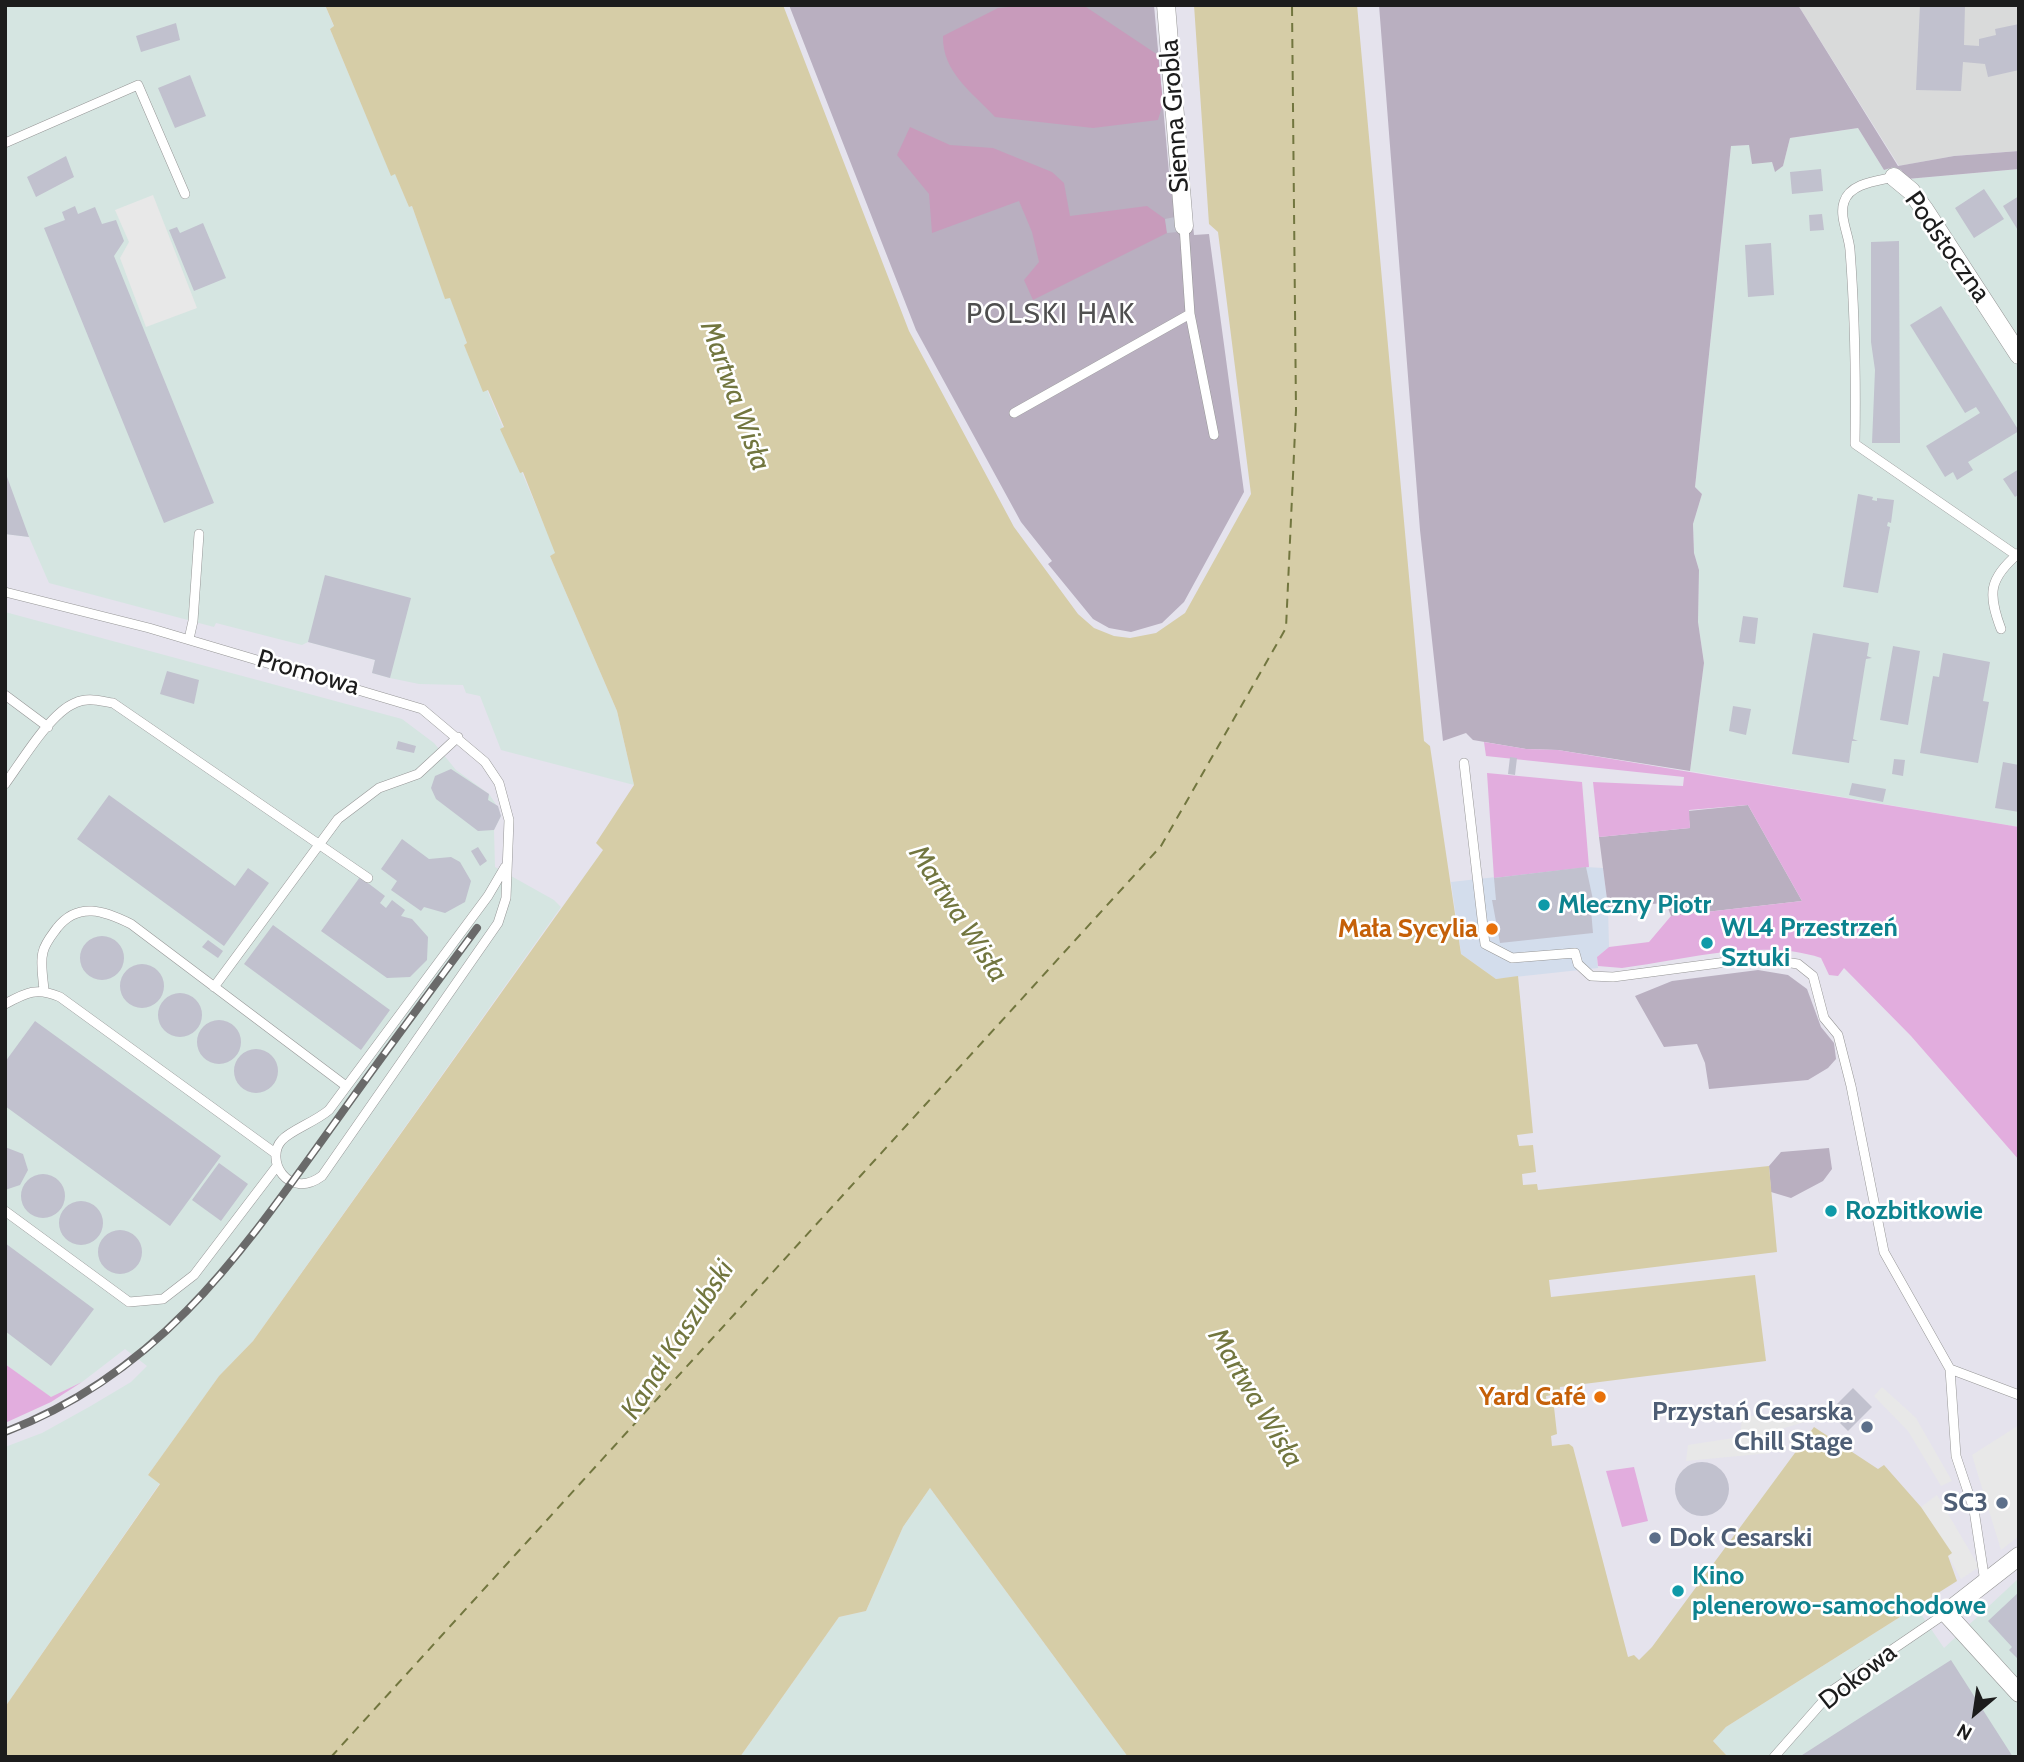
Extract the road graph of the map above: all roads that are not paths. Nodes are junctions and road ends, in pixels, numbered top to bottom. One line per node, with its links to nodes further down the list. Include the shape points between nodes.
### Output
1 (1166, 5): 5 (street, Sienna Grobla)
2 (5, 144): 4 (lane, via 138,85)
3 (1894, 177): 7 (street, Podstoczna, via 1924,209); 11 (lane, via 1856,187 1844,201 1856,322 1855,444)
4 (185, 194)
5 (1184, 226): 6 (lane)
6 (1190, 314): 8 (lane); 9 (lane)
7 (2019, 355)
8 (1014, 413)
9 (1214, 435)
10 (199, 534): 14 (lane)
11 (2017, 554): 13 (lane, via 1998,574 1990,600)
12 (5, 592): 14 (lane, Promowa)
13 (2001, 629)
14 (189, 639): 17 (lane, Promowa, via 401,701 422,709)
15 (5, 695): 16 (lane)
16 (48, 727): 19 (lane); 20 (lane, via 76,702 93,699 113,704)
17 (457, 737): 20 (lane, via 418,774 379,788 353,805); 21 (lane, Promowa, via 485,762 499,783 509,820)
18 (1464, 763): 30 (lane, via 1485,943 1513,958 1575,953 1578,964 1591,976 1757,958 1798,964 1813,976 1824,1018 1838,1035 1852,1086 1884,1252)
19 (5, 784)
20 (321, 844): 22 (lane); 23 (lane)
21 (505, 867): 26 (lane); 28 (lane, Promowa, via 506,898 487,942 322,1177 299,1186)
22 (368, 878)
23 (214, 987): 24 (lane, via 131,924 104,911 82,911 63,921 43,953); 26 (lane)
24 (44, 990): 25 (lane, via 22,994); 27 (lane, via 61,997)
25 (5, 1004)
26 (346, 1086): 27 (lane, via 313,1124 281,1140)
27 (275, 1153): 28 (lane)
28 (277, 1166): 29 (lane, via 194,1275 163,1299 129,1302)
29 (5, 1211)
30 (1950, 1370): 31 (lane); 33 (lane, via 1956,1456 1974,1510)
31 (2019, 1395)
32 (2019, 1556): 33 (street, Dokowa)
33 (1985, 1584): 34 (street, Dokowa)
34 (1946, 1613): 35 (street); 36 (lane, Dokowa, via 1833,1690)
35 (2019, 1693)
36 (1774, 1757)

